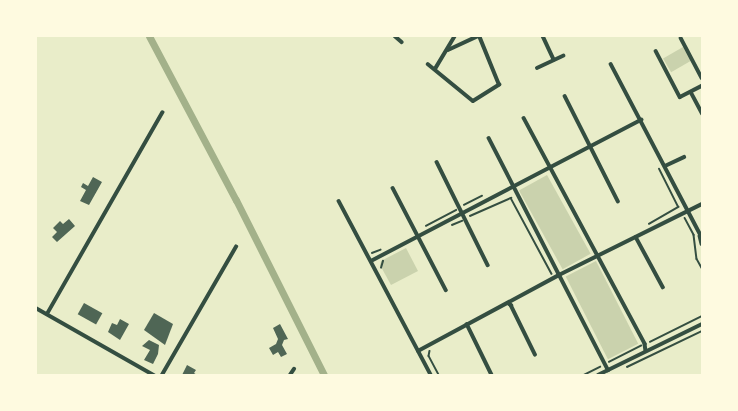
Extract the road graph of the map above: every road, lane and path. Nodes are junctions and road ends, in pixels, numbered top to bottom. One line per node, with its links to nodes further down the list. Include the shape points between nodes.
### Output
1 (395, 36): 6 (street)
2 (455, 36): 7 (street)
3 (478, 36): 7 (street); 14 (street, via 499,86 471,101)
4 (543, 36): 10 (street)
5 (681, 38): 15 (street)
6 (402, 42)
7 (447, 50): 14 (street)
8 (656, 51): 17 (street, via 680,97)
9 (563, 56): 10 (street)
10 (554, 60): 13 (street)
11 (428, 64): 14 (street)
12 (611, 64): 22 (street)
13 (537, 68)
14 (434, 69)
15 (702, 78)
16 (702, 86): 17 (street)
17 (691, 92): 20 (street)
18 (565, 96): 24 (street)
19 (162, 113): 60 (street)
20 (702, 113)
21 (524, 118): 28 (street)
22 (641, 120): 24 (street); 27 (street)
23 (489, 138): 30 (street)
24 (590, 146): 28 (street); 36 (street)
25 (684, 157): 27 (street)
26 (437, 162): 38 (street)
27 (665, 166): 39 (street)
28 (550, 168): 30 (street); 50 (street)
29 (659, 169): 41 (path, via 678,207)
30 (514, 186): 32 (street); 55 (street)
31 (393, 188): 42 (street)
32 (508, 190): 34 (path); 40 (street)
33 (486, 194): 38 (path)
34 (511, 198)
35 (340, 201): 51 (street)
36 (618, 201)
37 (702, 204): 39 (street)
38 (460, 208): 40 (street); 42 (path)
39 (688, 211): 44 (street); 45 (street)
40 (462, 213): 43 (street); 52 (street)
41 (642, 227)
42 (415, 232): 43 (street)
43 (417, 236): 51 (street); 57 (street)
44 (701, 236): 46 (street)
45 (636, 237): 50 (street); 56 (street)
46 (702, 244)
47 (236, 247): 74 (street)
48 (385, 247): 49 (path, via 373,253)
49 (369, 250)
50 (596, 256): 55 (street); 65 (street)
51 (371, 260): 66 (street)
52 (488, 264)
53 (381, 268): 54 (path)
54 (384, 275)
55 (559, 275): 58 (street); 69 (street)
56 (663, 287)
57 (446, 290)
58 (508, 303): 62 (street); 68 (street)
59 (36, 308): 60 (street)
60 (47, 314): 73 (street)
61 (702, 316): 65 (path)
62 (467, 324): 66 (street); 77 (street)
63 (702, 324): 67 (street)
64 (702, 331): 70 (path)
65 (646, 344): 67 (street); 69 (path)
66 (418, 351): 76 (street)
67 (646, 351): 72 (street)
68 (535, 354)
69 (606, 364): 72 (street); 78 (path)
70 (625, 368)
71 (294, 369): 75 (street)
72 (608, 370): 79 (street)
73 (154, 375)
74 (162, 375)
75 (290, 375)
76 (431, 375)
77 (492, 375)
78 (584, 375)
79 (598, 375)

